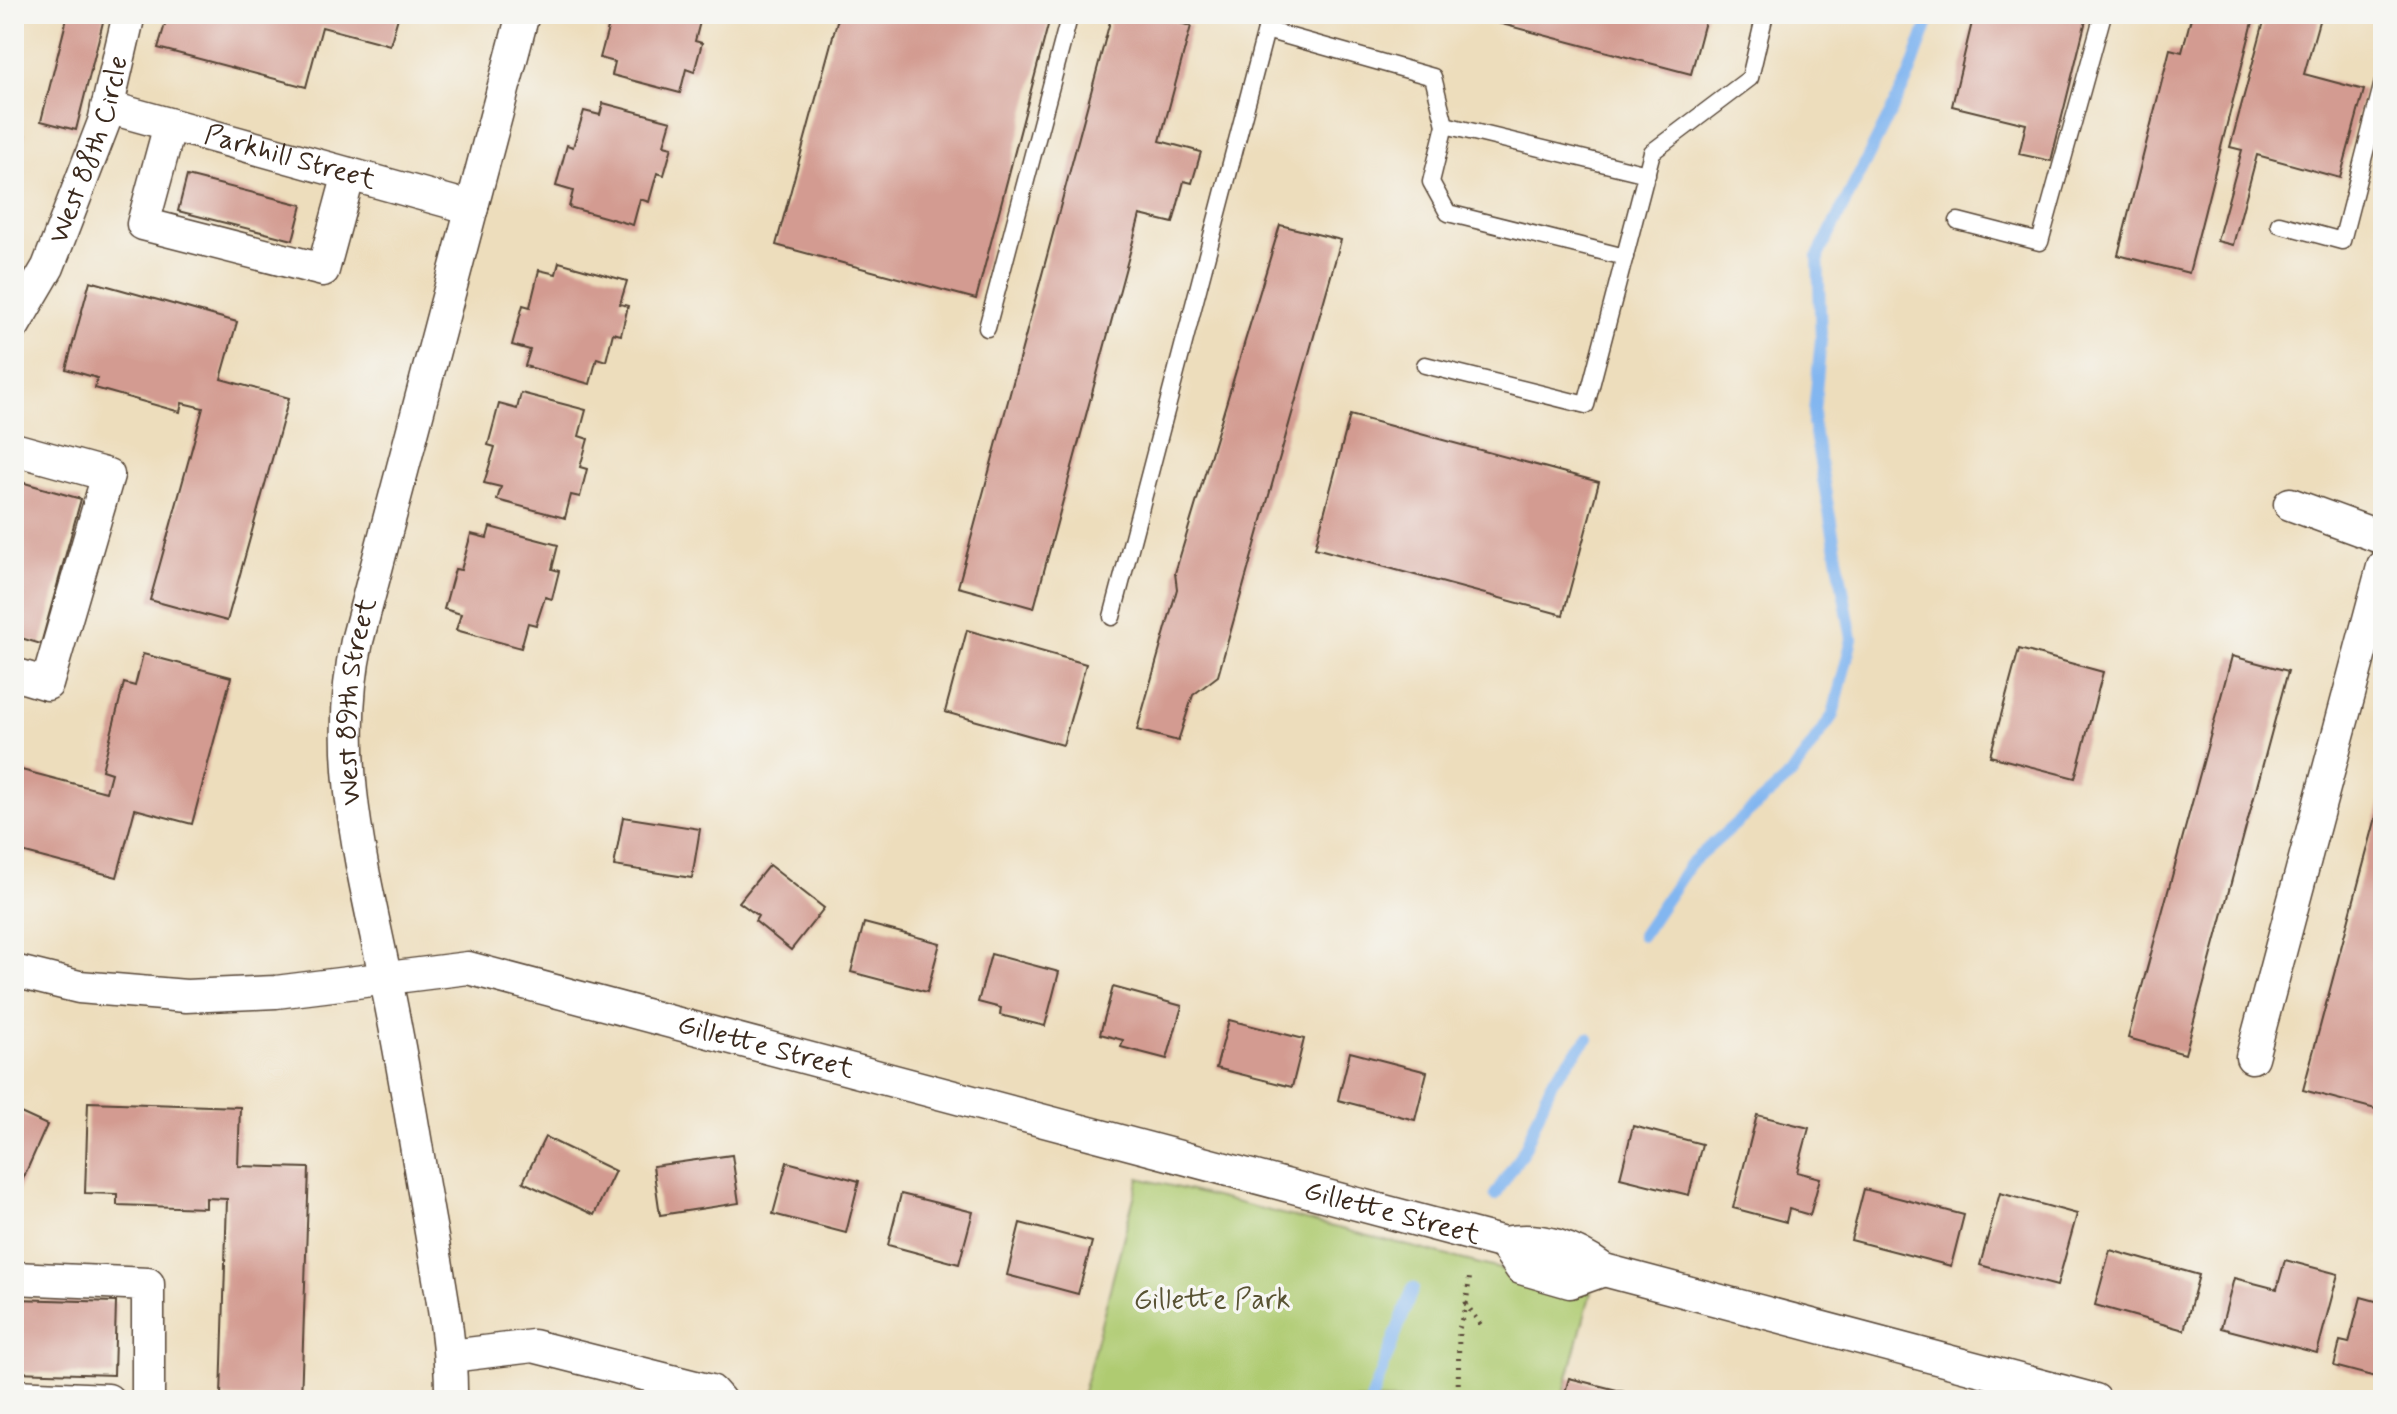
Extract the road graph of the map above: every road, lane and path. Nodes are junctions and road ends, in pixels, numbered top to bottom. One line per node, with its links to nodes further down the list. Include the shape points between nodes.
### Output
1 (129, 14): 9 (street, West 88th Circle)
2 (523, 14): 14 (street, West 89th Street)
3 (1070, 14): 19 (lane)
4 (1276, 14): 7 (lane)
5 (1765, 14): 13 (lane, via 1750,78 1652,152)
6 (2103, 14): 15 (lane, via 2040,242)
7 (1266, 30): 11 (lane, via 1433,77); 25 (lane)
8 (2383, 82): 16 (lane, via 2342,241)
9 (107, 107): 10 (street, Parkhill Street); 18 (street, West 88th Circle, via 48,267)
10 (170, 125): 12 (street, Parkhill Street); 12 (street, via 143,224 323,270)
11 (1445, 125): 13 (lane); 17 (lane, via 1431,182 1448,213)
12 (349, 174): 14 (street, Parkhill Street)
13 (1647, 174): 17 (lane)
14 (472, 208): 28 (street, West 89th Street, via 348,684 345,736 352,800)
15 (1958, 221)
16 (2279, 224)
17 (1625, 257): 20 (lane, via 1586,405)
18 (14, 323)
19 (987, 328)
20 (1425, 365)
21 (14, 449): 26 (street, via 108,475 47,684)
22 (2290, 504): 23 (street)
23 (2383, 538)
24 (2383, 567): 29 (street)
25 (1112, 617)
26 (14, 674)
27 (14, 971): 28 (street, Gillette Street, via 79,987 186,996 276,992)
28 (386, 977): 34 (street, West 89th Street); 41 (street, Gillette Street, via 468,968 1504,1243 1521,1268 1570,1282 1604,1270)
29 (2252, 1057)
30 (1470, 1274): 32 (path)
31 (14, 1278): 37 (street, via 148,1284)
32 (1466, 1304): 33 (path); 40 (path, via 1459,1329)
33 (1482, 1327)
34 (451, 1356): 38 (street, West 89th Street); 39 (street, via 533,1346 711,1391)
35 (14, 1396): 36 (street)
36 (108, 1400)
37 (148, 1400)
38 (451, 1400)
39 (719, 1400)
40 (1458, 1400)
41 (2095, 1400)

